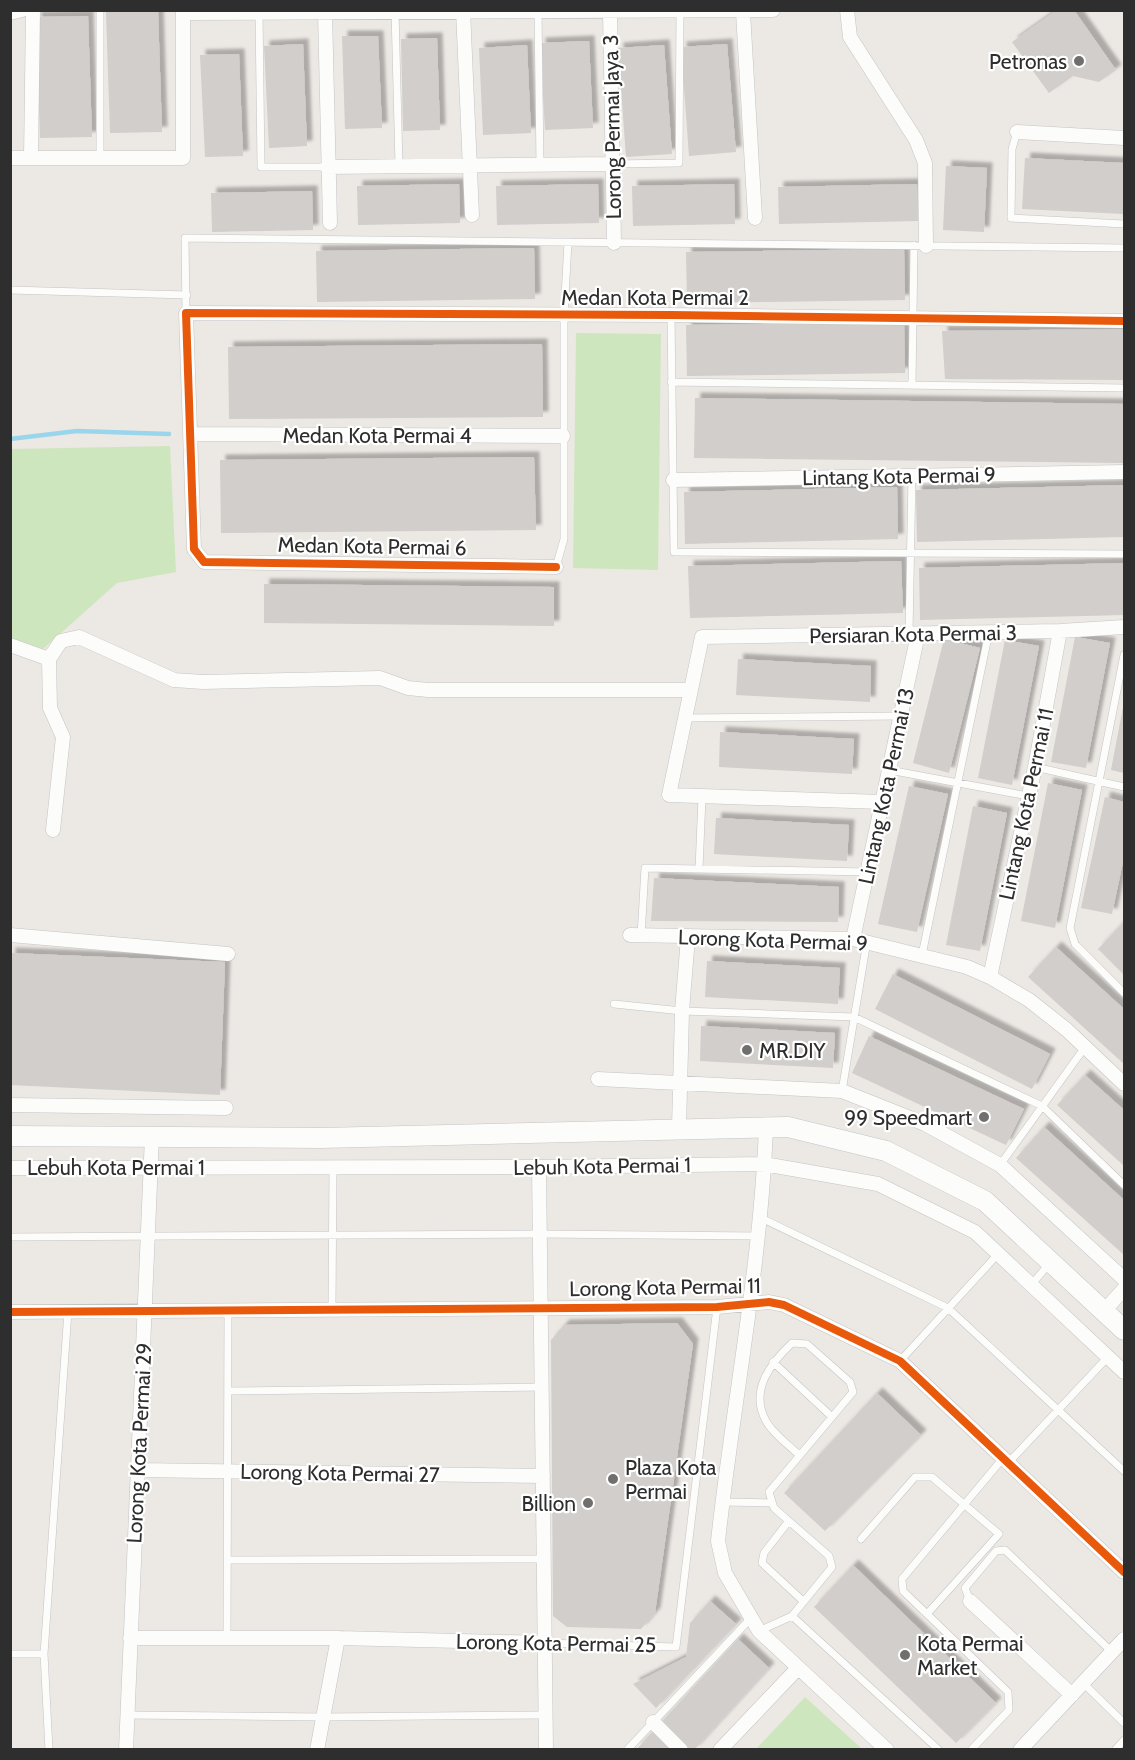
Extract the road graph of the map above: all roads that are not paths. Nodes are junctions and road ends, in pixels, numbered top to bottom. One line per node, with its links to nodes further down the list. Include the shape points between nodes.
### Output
1 (22, 10): 15 (street)
2 (33, 10): 20 (street)
3 (100, 10): 21 (lane)
4 (772, 10): 14 (street)
5 (847, 10): 33 (street, via 850,37 916,140 925,163)
6 (395, 11): 7 (street); 13 (street); 25 (lane)
7 (463, 11): 8 (street); 23 (street)
8 (538, 11): 9 (street); 24 (lane)
9 (610, 11): 10 (street); 22 (street, Lorong Permai Jaya 3)
10 (680, 11): 11 (street); 22 (lane, via 679,163)
11 (687, 11): 14 (street)
12 (183, 12): 16 (street); 21 (street, via 183,158)
13 (324, 12): 16 (street); 26 (street)
14 (743, 12): 28 (street)
15 (10, 13)
16 (259, 13): 26 (lane, via 261,167)
17 (1017, 132): 18 (street); 30 (lane, via 1012,149 1011,219)
18 (1125, 138)
19 (10, 158): 20 (street)
20 (31, 158): 21 (street)
21 (100, 159)
22 (611, 164): 24 (street); 32 (street, Lorong Permai Jaya 3)
23 (469, 165): 24 (street); 25 (street); 27 (street)
24 (540, 165)
25 (399, 166): 26 (street)
26 (327, 167): 29 (street)
27 (472, 215)
28 (755, 218)
29 (330, 223)
30 (1125, 224)
31 (568, 242): 32 (lane); 36 (lane, via 185,238); 38 (lane)
32 (614, 243): 33 (lane)
33 (920, 246): 34 (lane); 40 (lane)
34 (1125, 248)
35 (10, 290): 36 (lane)
36 (187, 295): 37 (lane)
37 (186, 313): 38 (street, Medan Kota Permai 2); 45 (street)
38 (564, 315): 39 (street, Medan Kota Permai 2); 46 (lane)
39 (671, 315): 40 (street, Medan Kota Permai 2); 42 (lane)
40 (914, 318): 41 (street, Medan Kota Permai 2); 43 (lane)
41 (1125, 321)
42 (671, 381): 43 (lane); 49 (lane)
43 (912, 385): 44 (lane)
44 (1125, 387)
45 (191, 434): 46 (street, Medan Kota Permai 4); 52 (street, Medan Kota Permai 6, via 194,549 204,562)
46 (563, 436): 52 (lane, via 564,539)
47 (1125, 472): 48 (street, Lintang Kota Permai 9)
48 (912, 476): 49 (street, Lintang Kota Permai 9); 50 (lane)
49 (673, 480): 50 (lane, via 674,552)
50 (910, 553): 51 (lane); 56 (lane)
51 (1125, 554)
52 (556, 567)
53 (1125, 627): 54 (street, Persiaran Kota Permai 3)
54 (1060, 631): 55 (street, Persiaran Kota Permai 3); 63 (street, Lintang Kota Permai 11)
55 (989, 632): 56 (street, Persiaran Kota Permai 3); 65 (lane)
56 (913, 634): 60 (street, Persiaran Kota Permai 3, via 702,637); 61 (street, Lintang Kota Permai 13)
57 (10, 645): 59 (street)
58 (1125, 655): 66 (lane)
59 (50, 659): 60 (street, via 61,641 79,637 174,680 380,678 428,690); 71 (street, via 50,708 63,737)
60 (691, 690): 62 (street)
61 (901, 716): 62 (lane); 64 (street, Lintang Kota Permai 13)
62 (685, 718): 69 (street, via 669,795)
63 (1035, 767): 66 (lane); 68 (street, Lintang Kota Permai 11)
64 (889, 770): 65 (lane); 70 (street, Lintang Kota Permai 13)
65 (958, 783): 68 (lane); 79 (lane)
66 (1100, 783): 67 (lane); 81 (lane, via 1070,928 1075,944)
67 (1125, 787)
68 (1028, 796): 80 (street, Lintang Kota Permai 11)
69 (702, 797): 70 (street); 72 (lane)
70 (882, 802): 73 (street, Lintang Kota Permai 13)
71 (53, 830)
72 (699, 869): 73 (lane); 75 (lane, via 645,868)
73 (868, 872): 77 (street, Lintang Kota Permai 13)
74 (10, 935): 78 (street)
75 (636, 936): 76 (street, Lorong Kota Permai 9)
76 (688, 937): 77 (street, Lorong Kota Permai 9); 83 (street)
77 (860, 940): 79 (street, Lorong Kota Permai 9); 84 (lane)
78 (228, 954)
79 (922, 956): 80 (street, Lorong Kota Permai 9)
80 (990, 977): 85 (street, Lorong Kota Permai 9, via 1029,1000)
81 (1125, 993)
82 (614, 1004): 83 (lane)
83 (682, 1011): 84 (lane); 87 (street)
84 (854, 1017): 89 (lane); 91 (lane)
85 (1085, 1047): 88 (street, Lorong Kota Permai 9); 91 (lane)
86 (598, 1079): 87 (street)
87 (680, 1084): 89 (street); 94 (street)
88 (1125, 1084)
89 (842, 1091): 98 (street, via 925,1125)
90 (10, 1105): 92 (street)
91 (1042, 1106): 98 (lane); 103 (lane)
92 (226, 1108)
93 (766, 1126): 94 (street, Lebuh Kota Permai 1); 97 (street); 111 (street, Lebuh Kota Permai 1, via 788,1127 886,1151 985,1201)
94 (679, 1128): 96 (street, Lebuh Kota Permai 1, via 321,1138)
95 (10, 1136): 96 (street, Lebuh Kota Permai 1)
96 (152, 1136): 99 (street, Lorong Kota Permai 29)
97 (764, 1164): 101 (street, Lebuh Kota Permai 1); 104 (street); 110 (street, Lebuh Kota Permai 1, via 878,1184 975,1232)
98 (1000, 1165): 112 (street)
99 (151, 1167): 100 (street, Lebuh Kota Permai 1); 102 (street, Lebuh Kota Permai 1); 106 (street, Lorong Kota Permai 29)
100 (333, 1167): 101 (street, Lebuh Kota Permai 1); 107 (lane)
101 (539, 1167): 105 (street)
102 (10, 1168)
103 (1125, 1185)
104 (761, 1218): 108 (street); 119 (lane)
105 (540, 1234): 107 (lane); 108 (lane); 116 (street)
106 (148, 1236): 107 (lane); 109 (lane); 120 (street, Lorong Kota Permai 29)
107 (331, 1236): 118 (lane)
108 (759, 1236): 115 (street)
109 (10, 1237)
110 (999, 1253): 113 (street, Lebuh Kota Permai 1); 119 (lane)
111 (1051, 1262): 113 (lane); 123 (street, Lebuh Kota Permai 1)
112 (1125, 1279)
113 (1032, 1284): 126 (street, Lebuh Kota Permai 1)
114 (1125, 1289): 123 (street)
115 (751, 1303): 117 (street, Lorong Kota Permai 11); 127 (street, Lorong Kota Permai 11, via 784,1305); 140 (street)
116 (541, 1307): 117 (street, Lorong Kota Permai 11); 118 (street, Lorong Kota Permai 11); 130 (street)
117 (717, 1307): 158 (lane, Lorong Kota Permai 25, via 676,1647)
118 (332, 1308): 121 (street, Lorong Kota Permai 11)
119 (948, 1308): 127 (lane); 132 (lane)
120 (145, 1309): 121 (street, Lorong Kota Permai 11); 122 (street, Lorong Kota Permai 11); 136 (street, Lorong Kota Permai 29)
121 (228, 1309): 131 (lane)
122 (68, 1311): 124 (street, Lorong Kota Permai 11); 161 (lane)
123 (1104, 1311): 125 (street, Lebuh Kota Permai 1)
124 (10, 1312)
125 (1125, 1330)
126 (1108, 1357): 129 (street, Lebuh Kota Permai 1); 132 (lane)
127 (900, 1361): 135 (street, Lorong Kota Permai 11)
128 (773, 1362): 133 (lane); 133 (lane, via 792,1343 807,1344 850,1382 853,1392); 134 (lane, via 763,1378 761,1410 767,1423)
129 (1125, 1372)
130 (542, 1387): 131 (lane); 139 (street)
131 (228, 1391): 137 (lane)
132 (1057, 1410): 135 (lane); 138 (lane)
133 (832, 1418): 134 (lane)
134 (799, 1455): 141 (lane, via 769,1492)
135 (1007, 1459): 142 (lane); 147 (street, Lorong Kota Permai 11)
136 (138, 1470): 137 (street, Lorong Kota Permai 27); 154 (street, Lorong Kota Permai 29)
137 (228, 1471): 139 (street, Lorong Kota Permai 27); 146 (lane)
138 (1125, 1471)
139 (543, 1476): 145 (street)
140 (722, 1502): 141 (lane); 152 (street, via 718,1541 725,1573)
141 (772, 1503): 143 (lane)
142 (967, 1505): 144 (lane, via 932,1478 915,1477); 150 (lane, via 902,1579 903,1591); 150 (lane, via 999,1534)
143 (788, 1522): 148 (lane, via 764,1553 762,1563); 148 (lane, via 829,1556 832,1567)
144 (861, 1539)
145 (544, 1559): 146 (lane); 158 (street)
146 (228, 1560): 156 (lane)
147 (1125, 1572)
148 (803, 1601): 151 (lane)
149 (970, 1601): 159 (lane, via 965,1588 996,1551 1005,1550); 164 (street)
150 (927, 1614): 180 (lane, via 1008,1692 1009,1710)
151 (792, 1616): 153 (lane); 179 (lane)
152 (751, 1618): 153 (street); 168 (lane)
153 (759, 1631): 162 (street)
154 (130, 1638): 156 (street, Lorong Kota Permai 25); 165 (street, Lorong Kota Permai 29)
155 (338, 1638): 156 (street, Lorong Kota Permai 25); 158 (street, Lorong Kota Permai 25); 167 (street)
156 (227, 1639)
157 (1125, 1639): 159 (street)
158 (545, 1643): 166 (street)
159 (1112, 1652): 163 (street)
160 (10, 1654): 161 (lane)
161 (44, 1654): 171 (lane)
162 (798, 1668): 177 (street); 178 (street)
163 (1083, 1683): 164 (street); 169 (lane)
164 (1072, 1695): 181 (street)
165 (127, 1715): 167 (lane); 172 (street, Lorong Kota Permai 29)
166 (545, 1715): 167 (lane); 174 (street)
167 (323, 1717): 173 (street)
168 (653, 1722): 175 (lane); 176 (street)
169 (1125, 1723)
170 (1125, 1740): 182 (lane)
171 (49, 1749)
172 (126, 1749)
173 (317, 1749)
174 (546, 1749)
175 (627, 1749)
176 (681, 1749)
177 (720, 1749)
178 (887, 1749)
179 (939, 1749)
180 (971, 1749)
181 (1020, 1749)
182 (1115, 1749)

